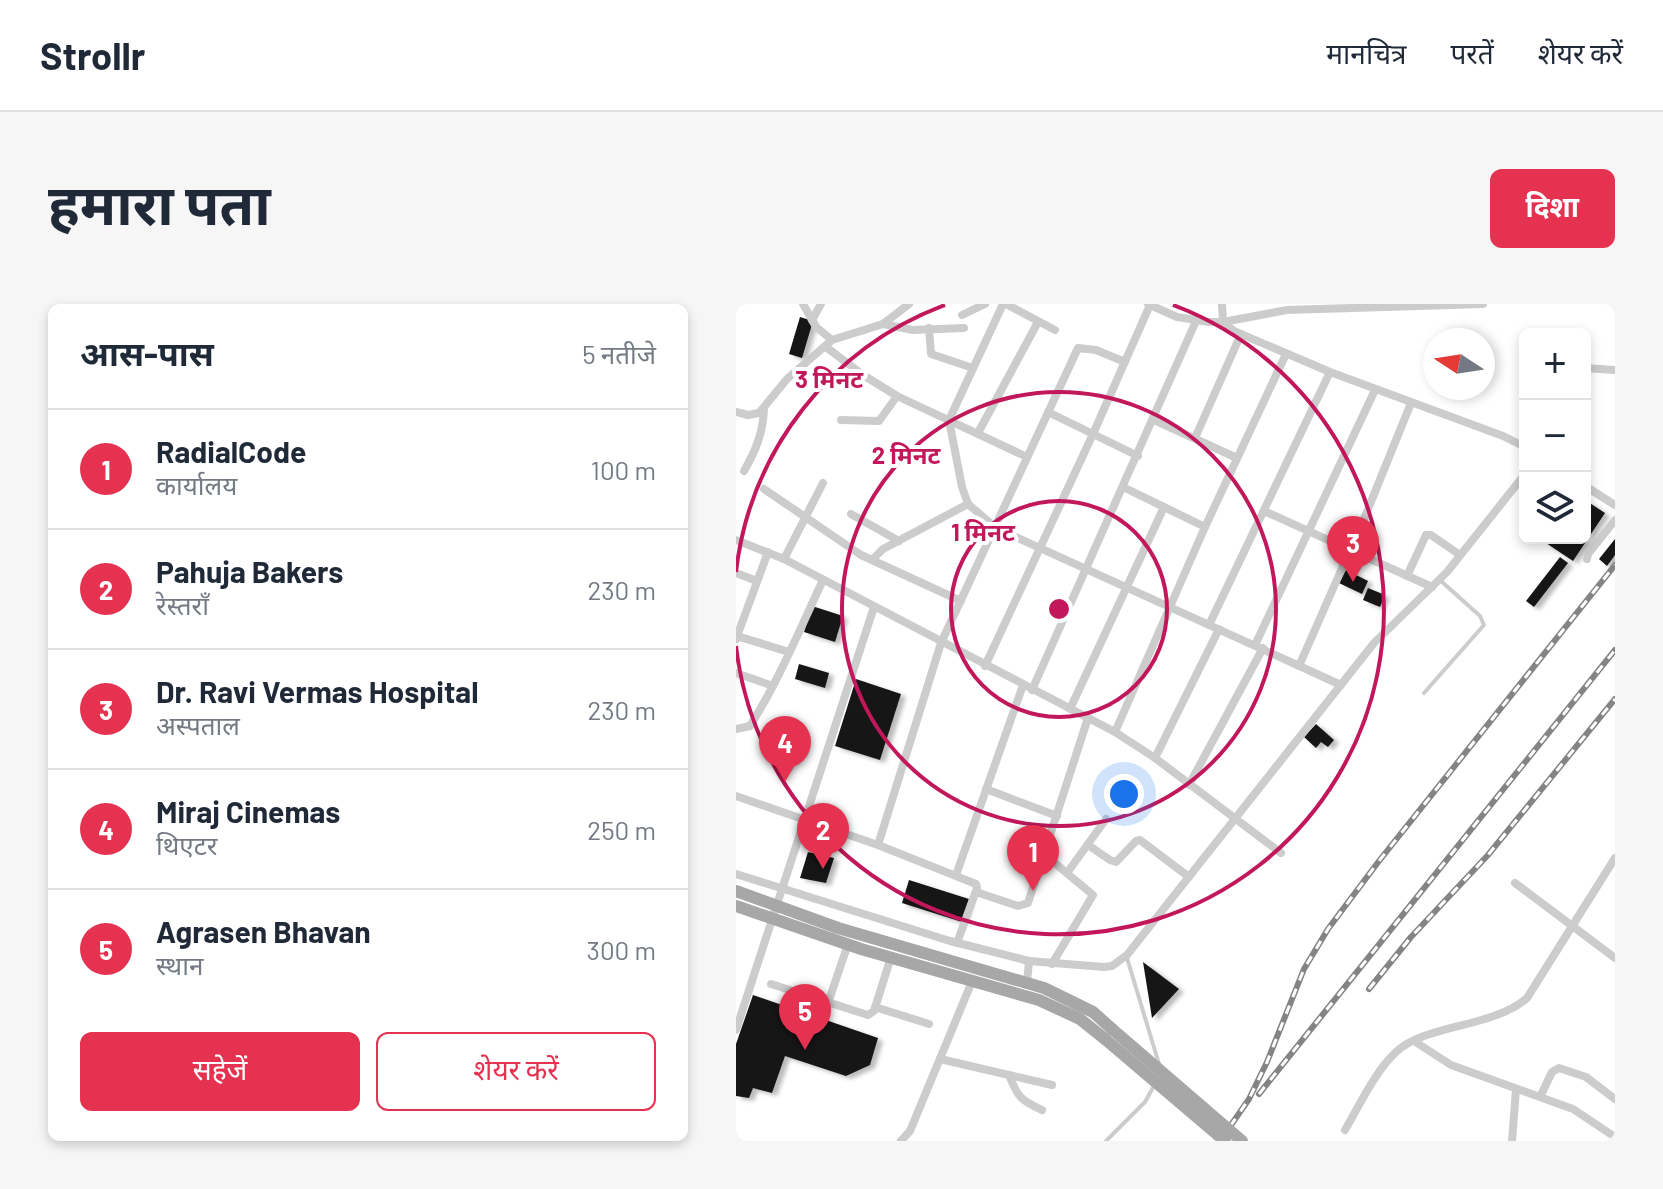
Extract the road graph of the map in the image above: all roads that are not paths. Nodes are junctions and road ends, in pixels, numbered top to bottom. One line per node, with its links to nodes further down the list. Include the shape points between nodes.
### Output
1 (803, 304): 12 (street)
2 (821, 304): 12 (street)
3 (909, 304): 16 (street)
4 (985, 304): 11 (street)
5 (1004, 304): 14 (street); 24 (street)
6 (1149, 304): 13 (street); 23 (street)
7 (1222, 304): 15 (street)
8 (1483, 304): 10 (street)
9 (1355, 305): 10 (street); 15 (street)
10 (1426, 305)
11 (962, 315)
12 (812, 320): 21 (street)
13 (1196, 321): 15 (street); 36 (street)
14 (1038, 322): 19 (street); 37 (street)
15 (1223, 322): 20 (street)
16 (883, 324): 17 (street, via 902,330); 21 (street)
17 (929, 328): 18 (street); 24 (street, via 931,354)
18 (964, 328)
19 (1055, 330)
20 (1241, 334): 22 (street); 39 (street)
21 (829, 344): 29 (street); 31 (street, via 787,379)
22 (1286, 354): 27 (street); 43 (street)
23 (1125, 362): 33 (street, via 1080,347); 38 (street)
24 (973, 368): 35 (street)
25 (1591, 368): 26 (street)
26 (1615, 370)
27 (1330, 372): 28 (street); 53 (street)
28 (1375, 390): 30 (street); 60 (street)
29 (897, 396): 34 (street, via 879,421); 35 (street)
30 (1411, 403): 40 (street); 56 (street)
31 (764, 409): 32 (street, via 752,415); 44 (street, via 759,442)
32 (736, 412)
33 (1048, 412): 38 (street); 42 (street)
34 (841, 420)
35 (949, 420): 37 (street); 50 (street)
36 (1154, 420): 39 (street); 41 (street)
37 (978, 433): 42 (street)
38 (1093, 434): 41 (street); 63 (street)
39 (1195, 438): 43 (street)
40 (1519, 444)
41 (1138, 456): 47 (street)
42 (1027, 457): 59 (street)
43 (1237, 458): 58 (street)
44 (744, 471)
45 (1519, 481): 66 (street)
46 (823, 483): 55 (street)
47 (1123, 487): 52 (street); 70 (street)
48 (764, 489): 55 (street)
49 (1591, 490): 51 (street)
50 (968, 504): 59 (street); 62 (street)
51 (1615, 505)
52 (1164, 507): 58 (street); 77 (street)
53 (1264, 511): 60 (street); 82 (street)
54 (851, 514): 62 (street)
55 (805, 515): 67 (street); 69 (street)
56 (1364, 519)
57 (1615, 520): 68 (street)
58 (1205, 527): 80 (street)
59 (996, 528): 63 (street); 78 (street)
60 (1309, 530): 64 (street); 86 (street)
61 (736, 540): 65 (street)
62 (899, 541): 69 (street)
63 (1041, 548): 70 (street); 88 (street)
64 (1350, 550): 72 (street); 89 (street)
65 (768, 552): 67 (street); 75 (street)
66 (1460, 555): 72 (street, via 1426,535); 73 (street)
67 (784, 559): 74 (street)
68 (1587, 559)
69 (872, 560): 78 (street)
70 (1086, 569): 77 (street); 93 (street)
71 (736, 573): 75 (street)
72 (1407, 576): 76 (street)
73 (1439, 579): 76 (street); 94 (lane, via 1484,625)
74 (823, 580): 79 (street); 87 (street)
75 (757, 581): 81 (street)
76 (1432, 587): 91 (street, via 1374,643)
77 (1127, 588): 80 (street); 95 (street)
78 (961, 601): 85 (street)
79 (874, 607): 85 (street); 106 (street)
80 (1171, 607): 82 (street); 98 (street)
81 (739, 622): 84 (street)
82 (1209, 625): 83 (street)
83 (1219, 629): 86 (street); 99 (street)
84 (736, 637): 87 (street)
85 (941, 643): 88 (street); 107 (street)
86 (1259, 647): 89 (street); 100 (street)
87 (789, 652): 92 (street)
88 (985, 666): 93 (street)
89 (1299, 666): 91 (street)
90 (736, 673): 92 (street)
91 (1341, 685): 104 (street)
92 (773, 686): 97 (street, via 750,726)
93 (1027, 687): 95 (street); 101 (street)
94 (1424, 693)
95 (1070, 709): 96 (street)
96 (1088, 718): 98 (street); 103 (street)
97 (736, 729)
98 (1115, 732): 99 (street)
99 (1155, 758): 100 (street)
100 (1189, 785): 104 (street)
101 (986, 789): 103 (street); 114 (street)
102 (736, 796): 106 (street)
103 (1057, 816): 110 (street)
104 (1235, 818): 109 (street); 115 (street)
105 (1106, 819): 108 (street)
106 (805, 820): 107 (street); 117 (street)
107 (878, 845): 114 (street)
108 (1088, 845): 112 (street); 115 (street, via 1116,862 1140,840)
109 (1281, 853)
110 (1044, 854): 112 (street); 119 (street, via 1025,905)
111 (1615, 858): 122 (street)
112 (1067, 873): 129 (street, via 1093,898)
113 (736, 874): 117 (street)
114 (956, 875): 119 (street, via 976,884)
115 (1189, 877): 125 (street)
116 (1515, 883): 122 (street)
117 (783, 890): 121 (street); 123 (street)
118 (736, 891): 121 (main road)
119 (976, 892): 123 (street)
120 (736, 906): 121 (main road)
121 (776, 913): 124 (main road); 131 (main road); 136 (street)
122 (1572, 928): 127 (street); 138 (street, via 1539,983 1517,1007)
123 (957, 943): 128 (street)
124 (848, 944): 126 (main road); 133 (street)
125 (1127, 955): 129 (street, via 1104,967); 149 (lane, via 1159,1066 1145,1102)
126 (891, 957): 130 (main road); 134 (street)
127 (1615, 958)
128 (1029, 961): 129 (street); 131 (street)
129 (1052, 964)
130 (973, 979): 137 (main road, via 1039,1000); 139 (street)
131 (1027, 982): 137 (main road, via 1093,1012)
132 (771, 984): 133 (street)
133 (828, 1003): 134 (street, via 868,1015)
134 (875, 1007): 135 (street)
135 (929, 1024)
136 (736, 1029)
137 (1108, 1034): 150 (main road, bridge); 151 (main road, bridge)
138 (1414, 1041): 142 (street, via 1451,1065); 146 (street, via 1387,1062)
139 (940, 1059): 140 (street); 148 (street)
140 (1009, 1075): 141 (street); 145 (street, via 1017,1095)
141 (1052, 1085)
142 (1516, 1089): 143 (street); 152 (street)
143 (1540, 1097): 144 (street, via 1559,1068 1586,1077); 147 (street, via 1573,1109)
144 (1615, 1099)
145 (1042, 1110)
146 (1345, 1130)
147 (1615, 1137)
148 (901, 1141)
149 (1106, 1141)
150 (1225, 1141)
151 (1242, 1141)
152 (1512, 1141)

